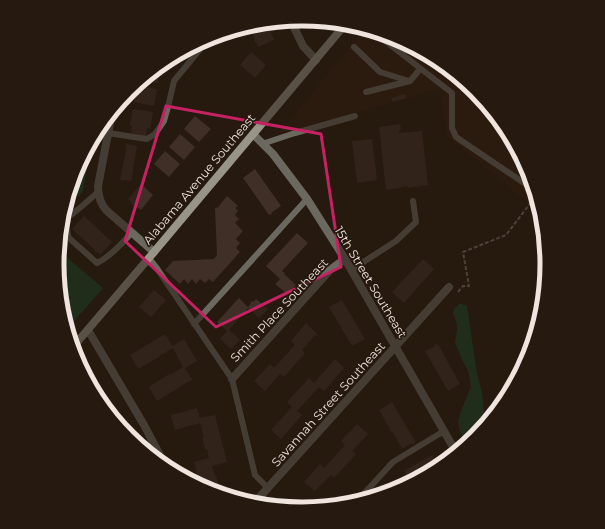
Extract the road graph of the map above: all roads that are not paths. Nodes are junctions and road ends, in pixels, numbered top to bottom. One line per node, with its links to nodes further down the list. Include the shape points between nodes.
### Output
1 (294, 27): 7 (street, via 303,46)
2 (341, 29): 7 (main road, Alabama Avenue Southeast)
3 (383, 40): 4 (lane)
4 (386, 43): 8 (lane)
5 (354, 47): 9 (lane, via 380,72)
6 (200, 50): 13 (lane, via 174,81 164,121 155,134 147,139)
7 (316, 60): 14 (main road, Alabama Avenue Southeast)
8 (420, 69): 9 (lane); 16 (lane, via 452,93 452,128 456,136)
9 (409, 81): 10 (lane)
10 (366, 92)
11 (356, 116): 15 (lane)
12 (110, 123): 13 (street)
13 (108, 133): 17 (street)
14 (253, 134): 15 (street, 15th Street Southeast); 23 (main road, Alabama Avenue Southeast)
15 (262, 144): 18 (street, 15th Street Southeast, via 273,154)
16 (527, 186)
17 (98, 192): 20 (lane); 22 (street, via 103,206)
18 (307, 199): 24 (street, 15th Street Southeast); 27 (lane)
19 (413, 201): 25 (lane, via 416,222 396,241)
20 (69, 216)
21 (67, 230): 22 (lane, via 69,238 97,263 120,246)
22 (132, 232): 23 (street)
23 (151, 255): 27 (lane, via 156,268); 28 (main road, Alabama Avenue Southeast)
24 (345, 259): 25 (street, 15th Street Southeast); 31 (street, Smith Place Southeast, via 330,270)
25 (351, 270): 30 (street, 15th Street Southeast)
26 (449, 287): 30 (street, Savannah Street Southeast)
27 (194, 324): 31 (lane)
28 (88, 330): 29 (main road, Alabama Avenue Southeast); 33 (street)
29 (77, 342)
30 (395, 346): 32 (street, 15th Street Southeast); 37 (street, Savannah Street Southeast)
31 (232, 379): 37 (lane, via 255,475)
32 (444, 431): 35 (street, 15th Street Southeast); 38 (lane, via 393,462)
33 (155, 445): 34 (lane); 36 (street)
34 (150, 448)
35 (454, 449)
36 (161, 457)
37 (268, 488): 39 (street, Savannah Street Southeast)
38 (363, 495)
39 (260, 499)

